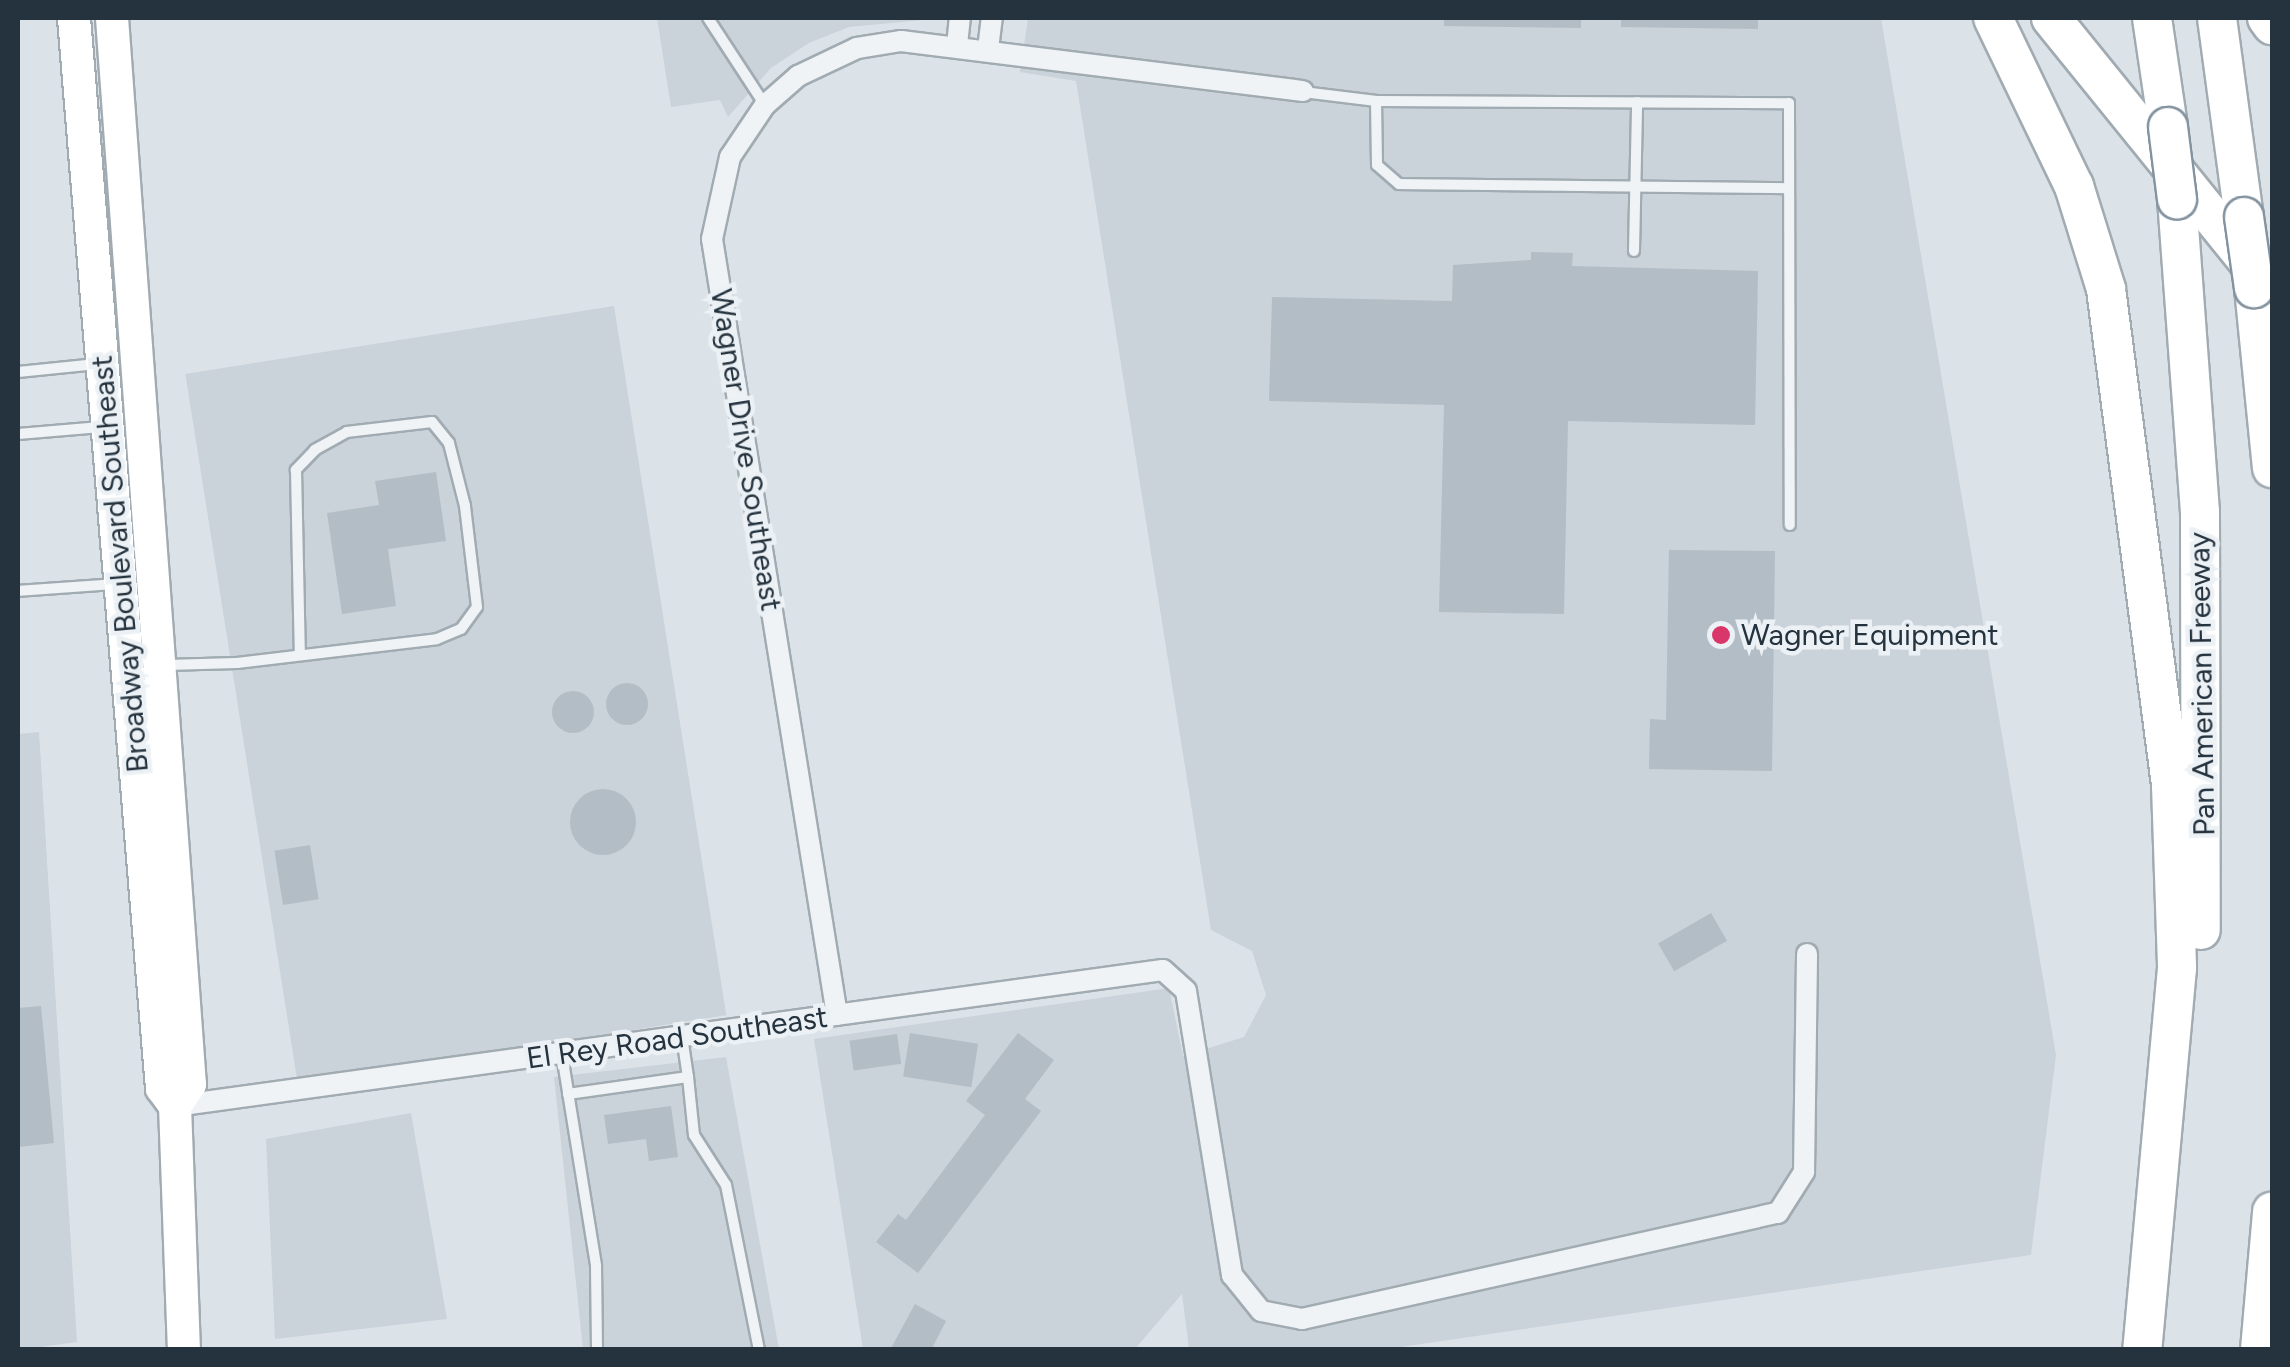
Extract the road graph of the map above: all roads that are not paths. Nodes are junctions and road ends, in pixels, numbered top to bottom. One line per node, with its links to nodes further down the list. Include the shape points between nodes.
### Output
1 (74, 18): 22 (main road, Broadway Boulevard Southeast)
2 (112, 18): 32 (main road, Broadway Boulevard Southeast)
3 (708, 18): 17 (lane)
4 (960, 18): 12 (street)
5 (992, 18): 13 (street)
6 (1993, 18): 45 (highway, via 2074,186 2106,288 2169,768 2177,968)
7 (2051, 18): 21 (highway)
8 (2152, 18): 46 (highway, Pan American Freeway, bridge, via 2177,199 2200,512 2204,854 2190,1094)
9 (2218, 18): 21 (highway, bridge, via 2244,218)
10 (2267, 18): 11 (highway)
11 (2272, 25)
12 (956, 45): 13 (street, Wagner Drive Southeast); 17 (street, Wagner Drive Southeast, via 900,40 858,48 807,70)
13 (988, 49): 14 (street, Wagner Drive Southeast)
14 (1303, 92): 15 (lane)
15 (1376, 101): 16 (lane); 18 (lane, via 1376,164 1398,184)
16 (1637, 102): 18 (lane); 19 (lane, via 1789,102)
17 (765, 104): 35 (street, Wagner Drive Southeast, via 726,167 712,239)
18 (1636, 187): 19 (lane); 20 (lane)
19 (1789, 188): 27 (lane)
20 (1634, 251)
21 (2263, 289): 26 (highway)
22 (103, 364): 23 (lane); 24 (main road, Broadway Boulevard Southeast)
23 (18, 372)
24 (108, 426): 25 (lane); 29 (main road, Broadway Boulevard Southeast)
25 (18, 434)
26 (2272, 468)
27 (1790, 526)
28 (18, 581): 30 (lane)
29 (122, 583): 30 (lane); 33 (main road, Broadway Boulevard Southeast)
30 (18, 591)
31 (300, 655): 31 (lane, via 437,639 462,629 477,607 453,459 432,422 347,432 314,450 296,470); 32 (lane)
32 (160, 665): 33 (main road, Broadway Boulevard Southeast)
33 (154, 778): 40 (main road, Broadway Boulevard Southeast, via 162,1088)
34 (1807, 954): 35 (street, El Rey Road Southeast, via 1804,1172 1778,1213 1292,1320 1252,1304 1232,1275 1186,991 1177,977 1155,970)
35 (837, 1015): 36 (street, El Rey Road Southeast)
36 (682, 1038): 37 (street, El Rey Road Southeast); 38 (lane)
37 (562, 1055): 39 (lane); 40 (street, El Rey Road Southeast)
38 (688, 1077): 39 (lane); 44 (lane, via 694,1134 726,1184)
39 (568, 1094): 43 (lane, via 596,1266)
40 (175, 1106): 42 (main road, Broadway Boulevard Southeast)
41 (2272, 1212): 47 (highway)
42 (184, 1350)
43 (597, 1350)
44 (759, 1350)
45 (2142, 1350)
46 (2156, 1350)
47 (2260, 1350)

